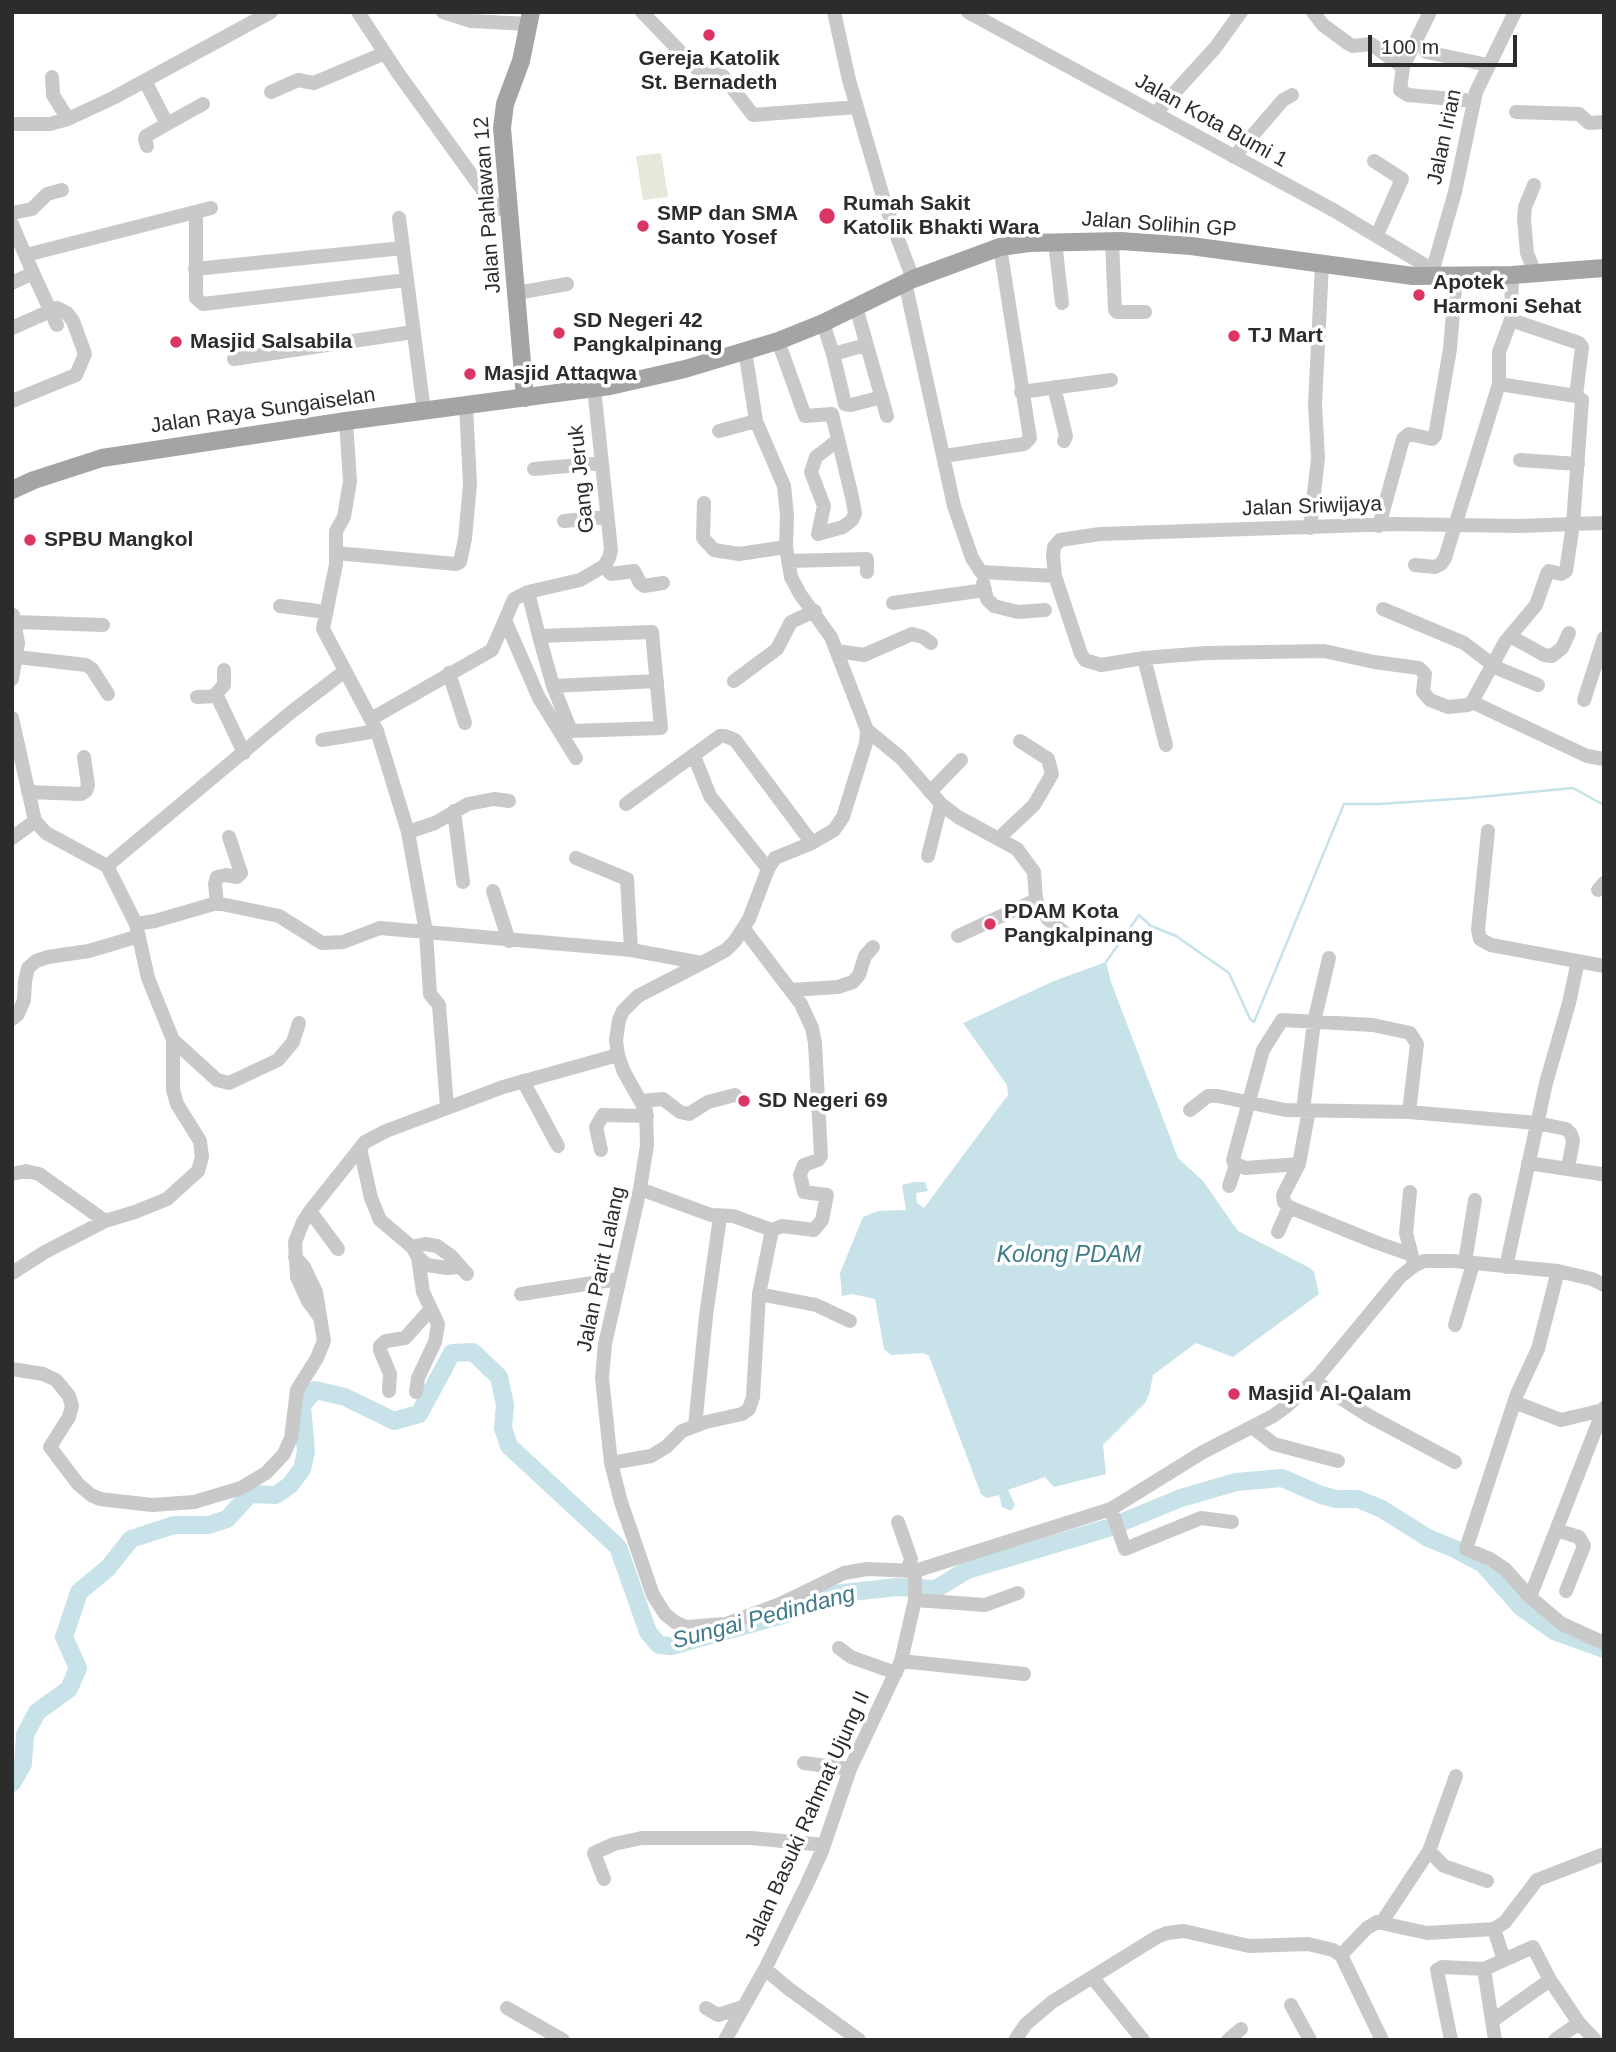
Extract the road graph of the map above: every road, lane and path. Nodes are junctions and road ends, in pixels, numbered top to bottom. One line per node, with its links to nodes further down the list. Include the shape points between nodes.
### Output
1 (271, 12): 17 (street)
2 (358, 12): 13 (street)
3 (443, 12): 11 (street, via 471,21)
4 (642, 12): 22 (street, via 701,72 723,76 753,115)
5 (834, 12): 22 (street)
6 (968, 12): 24 (street, Jalan Kota Bumi 1)
7 (1241, 12): 24 (street)
8 (1313, 12): 15 (street, via 1349,44 1371,44)
9 (1430, 12): 15 (street)
10 (1515, 12): 14 (street, Jalan Irian)
11 (530, 18): 36 (main road, Jalan Pahlawan 12, via 502,114)
12 (1426, 51): 14 (street)
13 (385, 53): 18 (street, via 314,83 298,80); 36 (street, via 489,199)
14 (1488, 65): 20 (street, Jalan Irian)
15 (1404, 67): 20 (street, via 1400,90 1404,94)
16 (52, 76): 25 (street, via 53,95)
17 (145, 81): 25 (street); 28 (street)
18 (271, 92)
19 (1292, 95): 30 (street)
20 (1474, 101): 50 (street, Jalan Irian)
21 (203, 104): 28 (street)
22 (856, 107): 55 (street)
23 (1516, 112): 26 (street, via 1579,114 1589,123)
24 (1155, 114): 30 (street, Jalan Kota Bumi 1)
25 (68, 119): 27 (street)
26 (1604, 122)
27 (12, 124)
28 (167, 124): 29 (street, via 144,138)
29 (147, 146)
30 (1234, 157): 40 (street, Jalan Kota Bumi 1)
31 (1374, 161): 40 (street, via 1402,180)
32 (1534, 185): 51 (street, via 1524,219 1527,253)
33 (62, 190): 37 (street, via 47,194 28,211)
34 (211, 208): 35 (street)
35 (195, 212): 45 (street); 48 (street)
36 (509, 212): 58 (main road, Jalan Pahlawan 12)
37 (12, 213)
38 (399, 219): 44 (street)
39 (13, 231): 45 (street)
40 (1377, 235): 50 (street, Jalan Kota Bumi 1)
41 (1112, 241): 42 (main road, Jalan Solihin GP); 46 (main road, Jalan Solihin GP, via 1191,246); 62 (street, via 1115,310)
42 (1055, 242): 43 (main road, Jalan Solihin GP); 59 (street)
43 (1000, 247): 55 (main road, Jalan Solihin GP); 77 (street)
44 (403, 248): 48 (street); 54 (street)
45 (26, 255): 49 (street)
46 (1321, 264): 50 (main road, Jalan Solihin GP, via 1403,275); 103 (street, via 1315,404 1318,458)
47 (1604, 268): 51 (main road, Jalan Solihin GP)
48 (195, 269): 54 (street, via 196,298 203,304)
49 (33, 273): 56 (street); 61 (street)
50 (1432, 273): 53 (main road, Jalan Solihin GP)
51 (1535, 273): 52 (main road, Jalan Solihin GP)
52 (1512, 275): 53 (main road, Jalan Solihin GP); 63 (street)
53 (1456, 277): 102 (street, via 1434,438 1409,434 1403,439)
54 (407, 280): 67 (street)
55 (909, 281): 60 (main road, Jalan Solihin GP); 90 (street)
56 (12, 283)
57 (567, 284): 58 (street)
58 (517, 293): 80 (main road, Jalan Pahlawan 12)
59 (1062, 303)
60 (856, 307): 64 (main road, Jalan Solihin GP); 69 (street)
61 (50, 311): 65 (street); 66 (street); 81 (street, via 57,308 74,321 85,354 82,365 76,375)
62 (1144, 312)
63 (1511, 320): 74 (street, via 1499,352); 78 (street, via 1581,344)
64 (822, 323): 68 (main road, Jalan Solihin GP); 71 (street)
65 (57, 325)
66 (12, 328)
67 (412, 332): 72 (street); 83 (street)
68 (778, 341): 70 (main road, Jalan Solihin GP); 88 (street, via 805,416 832,414)
69 (866, 345): 71 (street); 79 (street)
70 (745, 350): 76 (main road, Jalan Solihin GP, via 685,369); 86 (street)
71 (833, 354): 79 (street, via 847,406)
72 (234, 359)
73 (1111, 380): 75 (street)
74 (1499, 383): 78 (street); 100 (street)
75 (1054, 387): 77 (street); 89 (street)
76 (594, 388): 80 (main road, Jalan Solihin GP); 92 (street, Gang Jeruk)
77 (1021, 392): 90 (street, via 1028,442)
78 (1576, 396): 93 (street, via 1583,404)
79 (882, 397): 84 (street)
80 (525, 398): 82 (main road, Jalan Raya Sungaiselan)
81 (12, 401)
82 (466, 405): 83 (main road, Jalan Raya Sungaiselan); 104 (street, via 470,484 460,562)
83 (424, 411): 85 (main road, Jalan Raya Sungaiselan)
84 (887, 416)
85 (345, 421): 95 (main road, Jalan Raya Sungaiselan, via 102,458); 104 (street, via 350,481 344,517 336,531)
86 (757, 421): 87 (street); 105 (street, via 784,486)
87 (719, 431)
88 (838, 440): 88 (street, via 854,517 843,527 818,534 824,506 811,472 816,457)
89 (1064, 441)
90 (944, 456): 109 (street, via 962,534)
91 (1520, 460): 93 (street)
92 (603, 464): 94 (street); 97 (street, Gang Jeruk)
93 (1578, 464): 101 (street)
94 (534, 469)
95 (12, 490)
96 (704, 503): 105 (street, via 703,538 714,550)
97 (606, 517): 98 (street); 107 (street, Gang Jeruk, via 611,550)
98 (564, 521)
99 (1604, 523): 101 (street, Jalan Sriwijaya)
100 (1454, 524): 101 (street, Jalan Sriwijaya); 102 (street, Jalan Sriwijaya); 106 (street, via 1441,565)
101 (1573, 524): 125 (street, via 1566,571 1549,571 1536,604)
102 (1379, 526): 103 (street, Jalan Sriwijaya)
103 (1310, 528): 110 (street, Jalan Sriwijaya, via 1067,538 1054,547)
104 (336, 553): 119 (street)
105 (787, 554): 108 (street, via 867,559); 118 (street, via 794,584)
106 (1415, 565)
107 (604, 566): 111 (street, via 611,574 634,571 644,586); 113 (street, via 580,580)
108 (867, 572)
109 (981, 572): 110 (street); 112 (street)
110 (1055, 576): 130 (street, via 1077,646 1086,660 1101,665)
111 (663, 583)
112 (985, 590): 114 (street); 117 (street, via 994,606 1018,612)
113 (528, 592): 121 (street, via 514,598); 124 (street)
114 (893, 603)
115 (280, 606): 119 (street)
116 (1383, 609): 131 (street, via 1464,643)
117 (1045, 610)
118 (815, 611): 128 (street); 137 (street, via 788,625 779,647)
119 (326, 612): 133 (street, via 323,629)
120 (14, 618): 122 (street); 129 (street)
121 (505, 620): 134 (street, via 492,650); 155 (street, via 539,698)
122 (103, 625)
123 (1569, 633): 125 (street, via 1552,656)
124 (538, 636): 136 (street, via 652,632); 139 (street)
125 (1510, 636): 131 (street)
126 (1603, 641): 143 (street)
127 (931, 643): 128 (street, via 912,634 864,655)
128 (837, 652): 148 (street)
129 (17, 657): 135 (street); 140 (street, via 86,665)
130 (1144, 658): 144 (street, via 1324,651 1419,668 1425,674 1423,692 1434,703 1458,707); 151 (street)
131 (1492, 664): 138 (street); 144 (street)
132 (223, 670): 141 (street, via 224,685)
133 (345, 671): 147 (street); 152 (street)
134 (449, 673): 146 (street); 147 (street)
135 (12, 679)
136 (657, 681): 139 (street); 139 (street, via 661,728 572,731)
137 (734, 681)
138 (1538, 685)
139 (553, 686)
140 (108, 694)
141 (215, 695): 142 (street); 152 (street)
142 (197, 697)
143 (1584, 700)
144 (1472, 702): 156 (street, via 1587,756)
145 (12, 718): 158 (street)
146 (465, 723)
147 (374, 725): 149 (street); 166 (street)
148 (867, 730): 159 (street, via 901,758); 170 (street, via 843,817 834,830)
149 (322, 740)
150 (1020, 741): 169 (street, via 1048,759 1052,774 1034,805)
151 (1166, 745)
152 (244, 752): 173 (street)
153 (694, 756): 161 (street); 170 (street, via 720,736 731,737); 174 (street, via 710,796)
154 (84, 757): 158 (street, via 88,785 84,793)
155 (576, 758)
156 (1604, 759)
157 (961, 760): 159 (street)
158 (28, 792): 164 (street)
159 (930, 792): 162 (street)
160 (509, 801): 163 (street, via 481,800)
161 (626, 804)
162 (941, 804): 169 (street); 171 (street)
163 (454, 811): 166 (street); 175 (street)
164 (35, 821): 168 (street); 173 (street, via 46,833)
165 (1488, 831): 188 (street, via 1480,940 1491,946)
166 (408, 832): 181 (street)
167 (229, 837): 178 (street, via 241,873 217,877)
168 (12, 838)
169 (998, 839): 177 (street, via 1017,849 1031,866)
170 (812, 843): 174 (street, via 781,854)
171 (929, 856)
172 (576, 859): 186 (street, via 627,879)
173 (107, 866): 180 (street)
174 (768, 869): 179 (street)
175 (463, 882)
176 (493, 891): 184 (street)
177 (1036, 900): 182 (street, via 1051,923); 183 (street)
178 (217, 903): 180 (street); 181 (street, via 279,916 323,943 343,942 380,928)
179 (744, 929): 189 (street, via 726,950); 191 (street)
180 (137, 930): 192 (street, via 89,951 36,961 28,968 24,1000); 195 (street, via 148,978)
181 (426, 932): 184 (street); 200 (street, via 430,994 439,1005)
182 (1066, 934)
183 (958, 936)
184 (509, 941): 186 (street)
185 (873, 947): 191 (street, via 853,982)
186 (631, 950): 189 (street)
187 (1329, 958): 193 (street)
188 (1578, 961): 190 (street); 205 (street)
189 (702, 963): 196 (street, via 631,1002 619,1020)
190 (1604, 966)
191 (791, 990): 223 (street, via 812,1028 817,1063 821,1156 801,1168 803,1189 807,1194 827,1196 816,1229 782,1226)
192 (12, 1019)
193 (1314, 1022): 199 (street, via 1287,1019 1279,1023 1263,1050); 203 (street); 204 (street, via 1373,1025 1410,1033 1417,1044)
194 (299, 1024): 195 (street, via 293,1042 278,1060 229,1083 217,1080)
195 (173, 1040): 222 (street, via 173,1090 200,1141 198,1171 167,1199)
196 (618, 1055): 197 (street); 201 (street)
197 (523, 1081): 200 (street); 206 (street)
198 (735, 1095): 201 (street, via 708,1102 689,1114 663,1100)
199 (1247, 1103): 202 (street, via 1208,1096); 203 (street); 211 (street, via 1233,1160)
200 (447, 1107): 207 (street, via 386,1131)
201 (644, 1108): 208 (street, via 603,1115 596,1127); 216 (street, Jalan Parit Lalang, via 648,1145)
202 (1190, 1110)
203 (1306, 1110): 204 (street); 210 (street)
204 (1409, 1112): 205 (street)
205 (1537, 1123): 209 (street); 212 (street, via 1571,1134)
206 (558, 1146)
207 (360, 1149): 220 (street); 226 (street, via 380,1220)
208 (601, 1150)
209 (1528, 1163): 212 (street); 229 (street)
210 (1299, 1164): 211 (street); 219 (street, via 1283,1195)
211 (1236, 1165): 215 (street)
212 (1568, 1168): 213 (street)
213 (1603, 1172)
214 (12, 1174): 222 (street, via 39,1174)
215 (1228, 1186)
216 (640, 1189): 221 (street); 232 (street, Jalan Parit Lalang)
217 (1410, 1192): 227 (street, via 1406,1233)
218 (1475, 1200): 228 (street)
219 (1289, 1207): 224 (street); 227 (street)
220 (310, 1211): 225 (street); 239 (street, via 298,1233 295,1269 308,1301 321,1318 324,1340 297,1390 284,1454 259,1479 194,1502 139,1505 100,1499 84,1489 50,1447 69,1417 69,1396 56,1380)
221 (720, 1217): 223 (street, via 733,1216); 245 (street)
222 (105, 1221): 231 (street)
223 (772, 1230): 235 (street)
224 (1278, 1232)
225 (338, 1250)
226 (415, 1252): 226 (street, via 425,1244 437,1246 464,1271 427,1265); 236 (street)
227 (1412, 1259): 228 (street); 240 (street, Jalan Parit Lalang)
228 (1469, 1263): 229 (street); 238 (street)
229 (1506, 1267): 230 (street)
230 (1558, 1271): 233 (street); 243 (street, via 1538,1349)
231 (12, 1273)
232 (619, 1279): 234 (street); 249 (street, Jalan Parit Lalang, via 601,1378)
233 (1604, 1285)
234 (521, 1294)
235 (760, 1294): 237 (street, via 816,1305); 245 (street, via 749,1409)
236 (431, 1309): 241 (street, via 405,1338 380,1346 390,1374); 242 (street, via 438,1324 437,1336)
237 (850, 1321)
238 (1455, 1325)
239 (12, 1369)
240 (1314, 1381): 246 (street, Jalan Parit Lalang, via 1287,1406); 248 (street)
241 (389, 1391)
242 (416, 1392)
243 (1514, 1402): 244 (street, via 1561,1420); 257 (street, via 1466,1549 1498,1564)
244 (1603, 1409): 253 (street)
245 (695, 1426): 249 (street, via 677,1434 651,1456)
246 (1252, 1427): 247 (street, via 1274,1444); 250 (street, Jalan Parit Lalang, via 1203,1452)
247 (1338, 1461)
248 (1455, 1462)
249 (611, 1463): 254 (street, Jalan Parit Lalang, via 653,1595 665,1614 686,1627 726,1624 844,1573 867,1569)
250 (1113, 1513): 252 (street, via 1125,1549 1201,1518); 254 (street, Jalan Parit Lalang)
251 (898, 1522): 254 (street, Jalan Basuki Rahmat Ujung II, via 911,1559)
252 (1231, 1522)
253 (1556, 1530): 255 (street, via 1584,1542); 257 (street)
254 (913, 1584): 256 (street, via 985,1605); 260 (street, Jalan Basuki Rahmat Ujung II)
255 (1566, 1591)
256 (1018, 1593)
257 (1530, 1597): 258 (street, via 1562,1624)
258 (1604, 1643)
259 (839, 1648): 260 (street, via 851,1657)
260 (899, 1667): 261 (street); 263 (street, Jalan Basuki Rahmat Ujung II)
261 (1024, 1674)
262 (804, 1763): 263 (street)
263 (850, 1769): 265 (street, Jalan Basuki Rahmat Ujung II)
264 (1456, 1776): 266 (street)
265 (824, 1845): 268 (street, via 752,1838 642,1838 594,1853); 274 (street, Jalan Basuki Rahmat Ujung II)
266 (1429, 1851): 269 (street, via 1444,1866); 270 (street)
267 (1604, 1854): 271 (street, via 1537,1880)
268 (604, 1879)
269 (1487, 1881)
270 (1382, 1922): 271 (street, via 1427,1933); 272 (street, via 1367,1928)
271 (1494, 1929): 273 (street)
272 (1341, 1955): 276 (street, via 1308,1944 1249,1946 1176,1931 1157,1937); 285 (street)
273 (1504, 1960): 275 (street); 277 (street, via 1533,1947)
274 (765, 1969): 279 (street); 288 (street, Jalan Basuki Rahmat Ujung II)
275 (1484, 1969): 282 (street); 293 (street, via 1437,1970)
276 (1092, 1977): 289 (street, via 1038,2012); 290 (street)
277 (1550, 1980): 282 (street); 283 (street)
278 (1291, 2005): 292 (street)
279 (743, 2007): 281 (street, via 718,2015); 287 (street)
280 (507, 2008): 286 (street)
281 (706, 2008)
282 (1492, 2021): 294 (street)
283 (1579, 2023): 295 (street); 296 (street)
284 (1241, 2029): 291 (street)
285 (1378, 2038)
286 (563, 2040)
287 (725, 2040)
288 (859, 2040)
289 (1015, 2040)
290 (1143, 2040)
291 (1228, 2040)
292 (1310, 2040)
293 (1451, 2040)
294 (1495, 2040)
295 (1555, 2040)
296 (1595, 2040)

